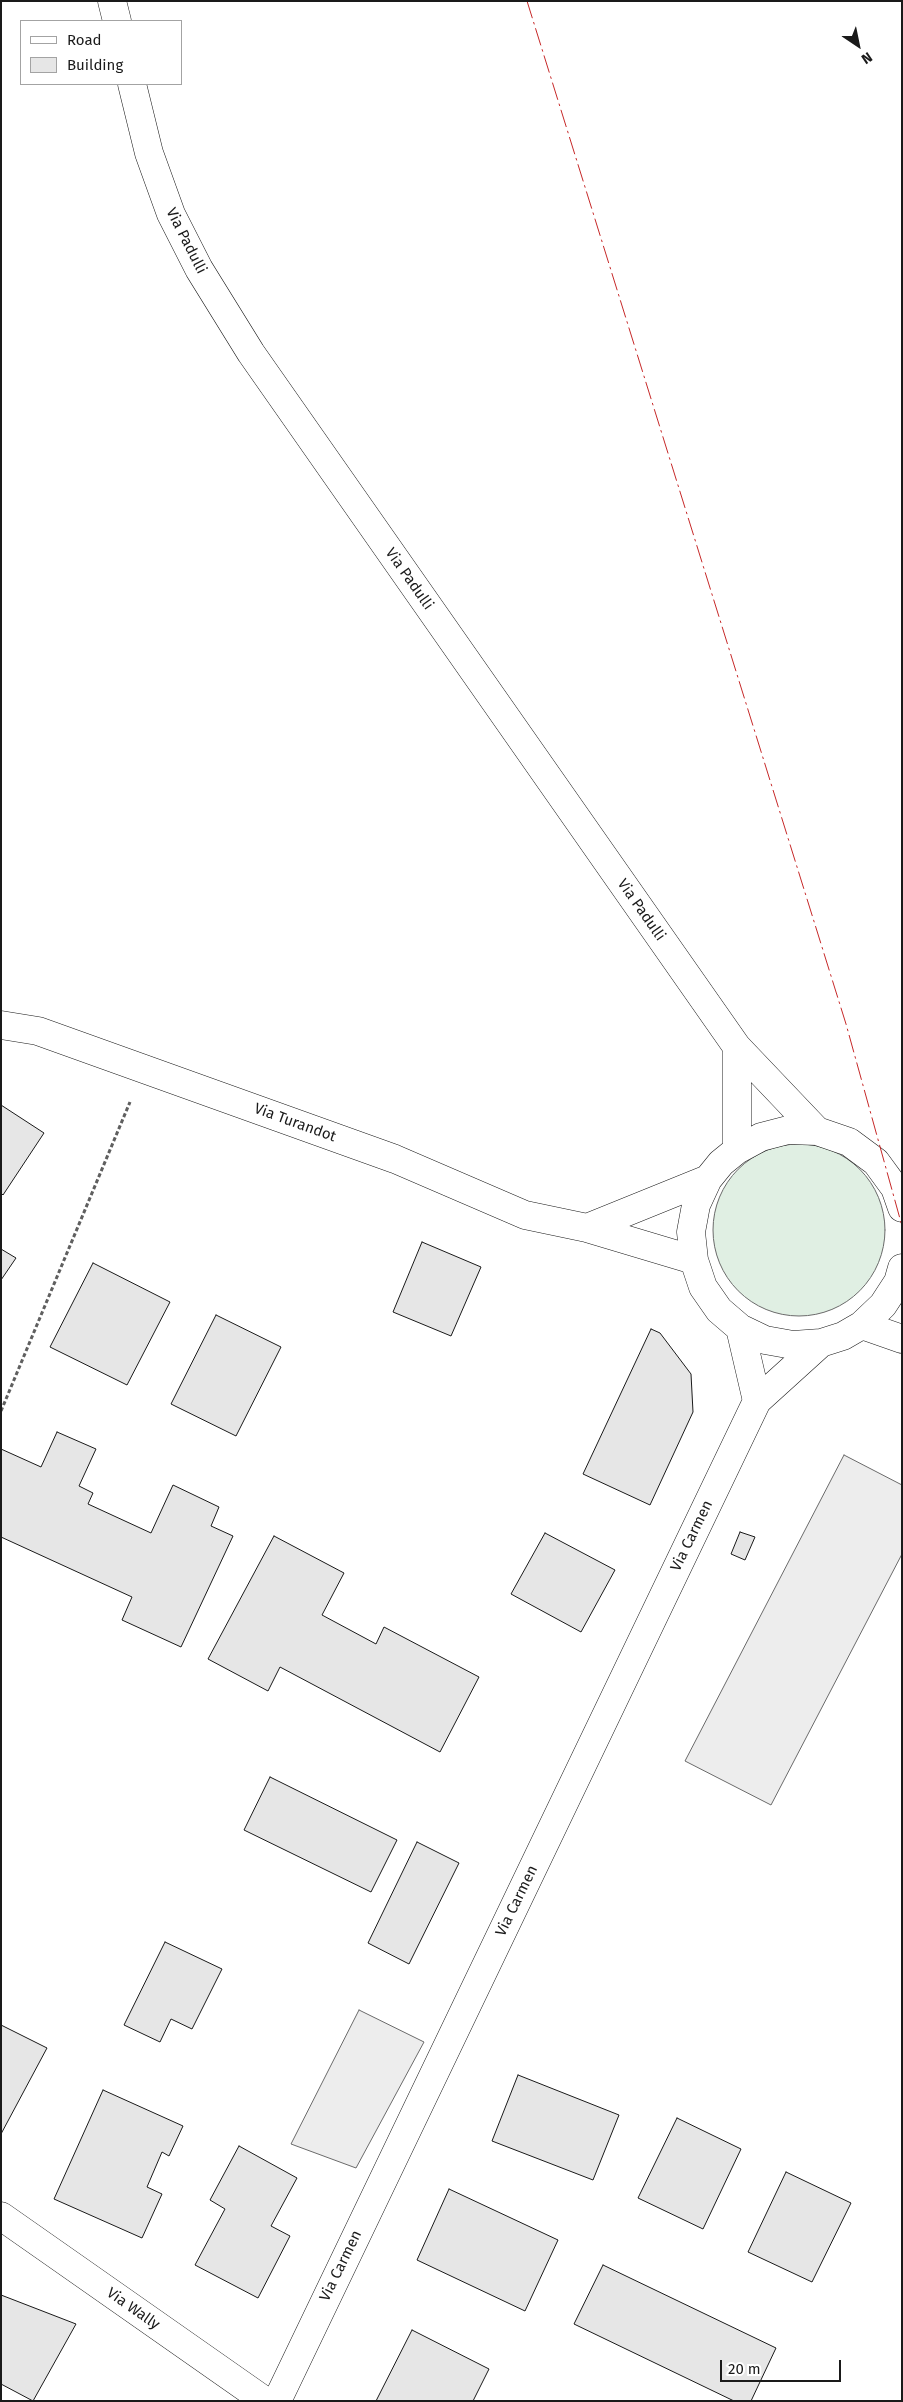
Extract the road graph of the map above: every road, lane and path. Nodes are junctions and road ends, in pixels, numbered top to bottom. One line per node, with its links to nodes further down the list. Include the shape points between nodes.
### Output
1 (112, 1): 2 (street)
2 (117, 20)
3 (132, 85): 5 (street, Via Padulli, via 149,153 171,214 199,269 251,354)
4 (1, 1025): 11 (street, Via Turandot, via 38,1031 395,1159 525,1215)
5 (737, 1047): 7 (street, Via Padulli); 8 (street)
6 (134, 1094): 19 (path)
7 (817, 1131): 8 (street, via 788,1130 761,1137); 10 (street, via 849,1142 876,1162 896,1188)
8 (737, 1150): 9 (street)
9 (708, 1179): 11 (street); 12 (street, via 696,1205 691,1232)
10 (902, 1208)
11 (587, 1228): 12 (street, Via Turandot)
12 (694, 1260): 15 (street, via 703,1287 719,1310)
13 (902, 1268): 14 (street, via 898,1282 883,1305)
14 (862, 1325): 16 (street); 17 (street)
15 (740, 1328): 17 (street, via 774,1342 793,1345); 18 (street)
16 (902, 1339)
17 (821, 1343): 18 (street, Via Carmen)
18 (757, 1401): 22 (street, Via Carmen)
19 (1, 1411)
20 (1, 2216): 21 (street, Via Wally)
21 (265, 2401)
22 (276, 2401)

